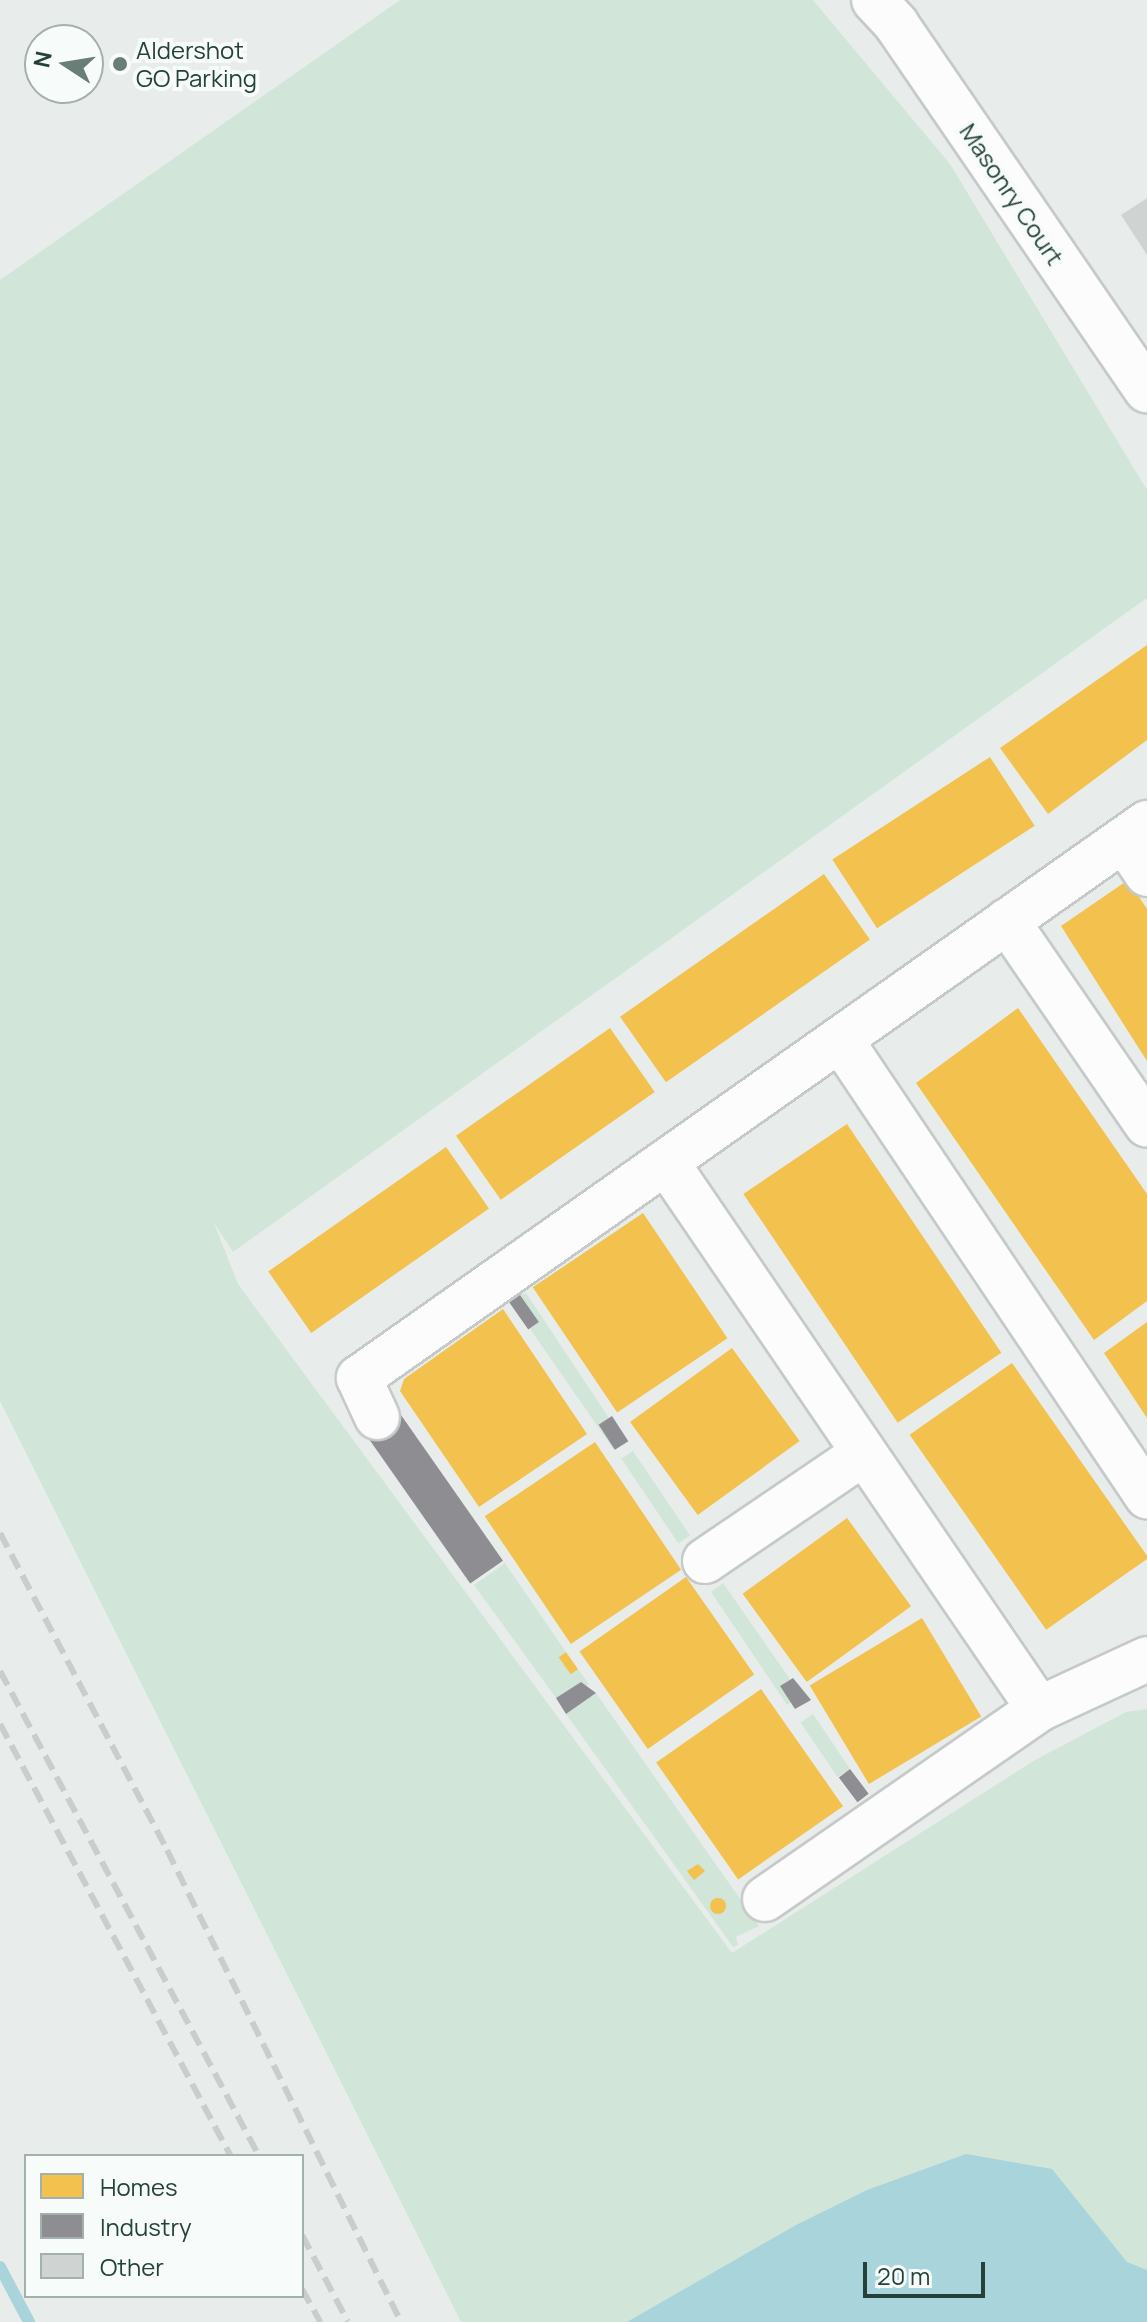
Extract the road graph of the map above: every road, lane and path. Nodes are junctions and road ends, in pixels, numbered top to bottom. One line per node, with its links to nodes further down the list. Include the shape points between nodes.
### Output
1 (874, 0): 2 (street, Masonry Court, via 896,24)
2 (1147, 390)
3 (1139, 846): 4 (street)
4 (1007, 921): 5 (street); 6 (street)
5 (840, 1039): 7 (street); 10 (street)
6 (1147, 1125)
7 (666, 1162): 8 (street, via 359,1378); 9 (street)
8 (377, 1417)
9 (864, 1453): 11 (street); 13 (street)
10 (1147, 1496)
11 (705, 1561)
12 (1147, 1659): 13 (street)
13 (1039, 1709): 14 (street)
14 (765, 1899)

